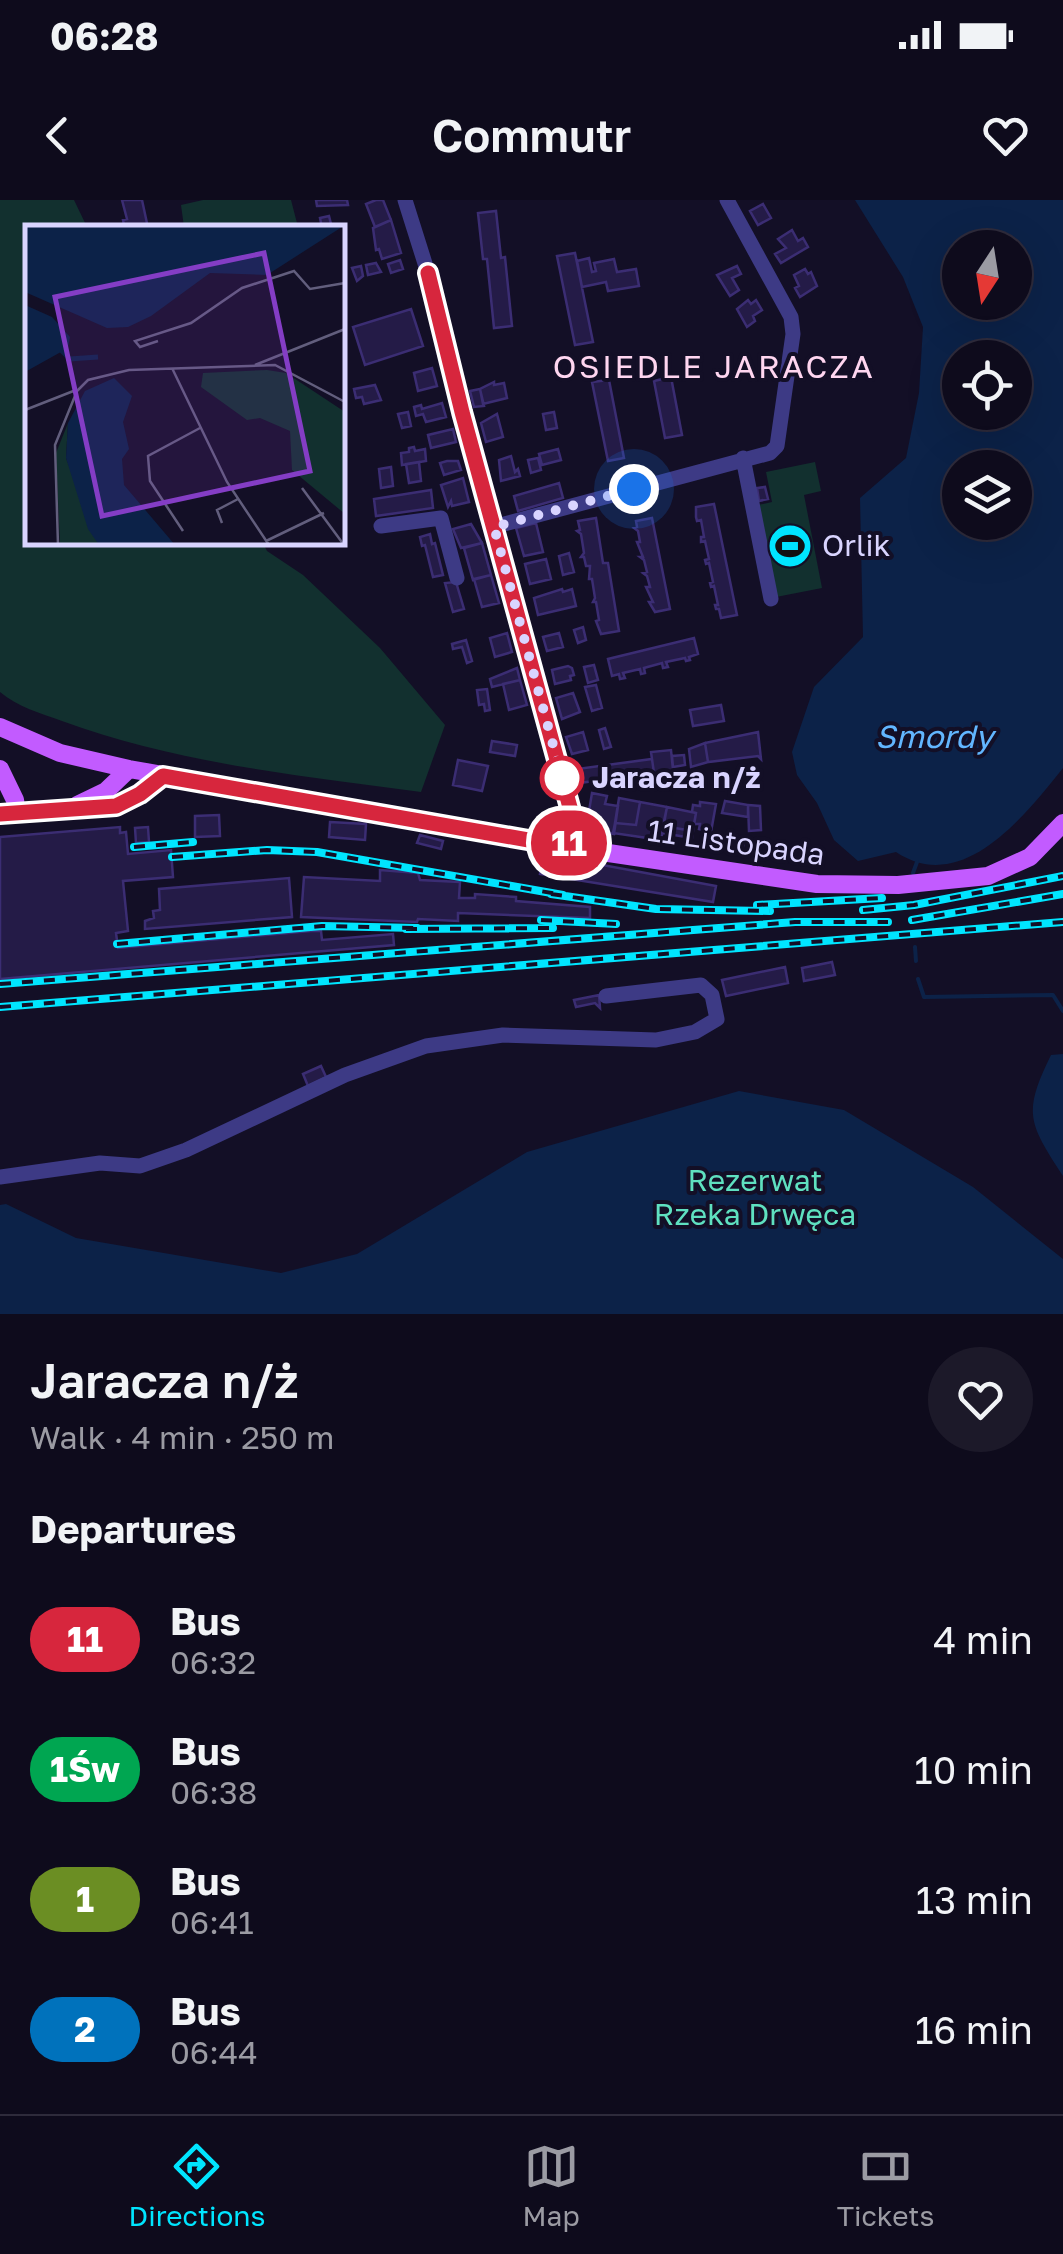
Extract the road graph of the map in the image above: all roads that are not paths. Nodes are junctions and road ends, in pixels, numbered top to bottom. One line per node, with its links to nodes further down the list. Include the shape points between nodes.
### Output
1 (405, 200): 5 (street)
2 (727, 200): 3 (street, via 791,317 793,334 776,446)
3 (743, 458): 5 (street); 7 (street)
4 (382, 526): 6 (street, via 441,518)
5 (494, 527): 16 (street, via 571,811)
6 (457, 578)
7 (772, 598)
8 (0, 728): 10 (main road, 11 Listopada, via 60,754)
9 (0, 768): 14 (main road, via 15,800)
10 (129, 769): 11 (main road, 11 Listopada); 12 (main road); 13 (main road, via 106,791)
11 (163, 776): 12 (main road); 16 (main road, 11 Listopada)
12 (132, 797): 13 (main road, via 116,806)
13 (65, 810): 14 (main road)
14 (8, 813)
15 (1061, 833): 16 (main road, 11 Listopada, via 988,876 898,885 776,880)
16 (568, 847)
17 (606, 996): 18 (street, via 701,986 712,996 716,1019 656,1040 503,1035 426,1046 140,1166 100,1163)
18 (0, 1177)

